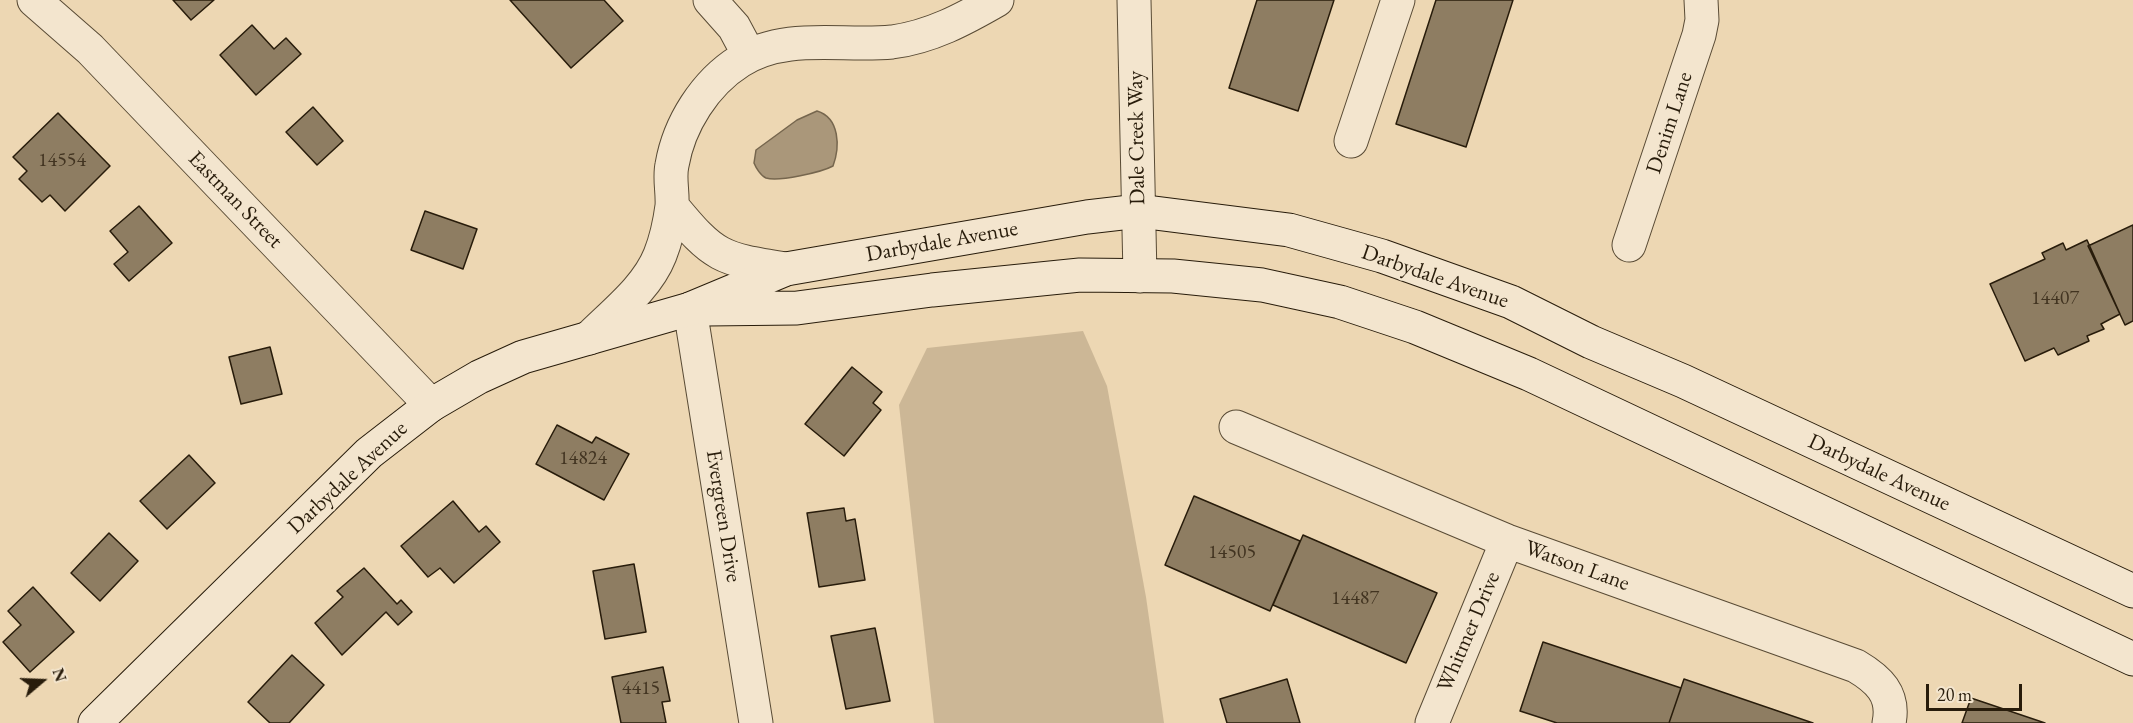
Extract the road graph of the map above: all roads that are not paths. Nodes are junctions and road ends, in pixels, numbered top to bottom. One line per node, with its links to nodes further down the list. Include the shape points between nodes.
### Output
1 (34, 0): 16 (street, Eastman Street, via 90,49)
2 (710, 0): 7 (street, via 734,27)
3 (997, 0): 7 (street, via 953,25 907,39 812,42)
4 (1134, 0): 10 (street, Dale Creek Way)
5 (1398, 0): 8 (street)
6 (1701, 0): 11 (street, Denim Lane, via 1699,35)
7 (749, 56): 9 (street, via 715,81 683,127 672,166)
8 (1351, 141)
9 (672, 206): 12 (street, via 712,249 738,262); 15 (street, via 657,261 637,290)
10 (1139, 211): 12 (street, Darbydale Avenue); 13 (street, Dale Creek Way); 19 (street, Darbydale Avenue, via 1289,230 1382,256 1511,302)
11 (1629, 244)
12 (786, 269): 14 (street, Darbydale Avenue)
13 (1140, 276): 14 (street, Darbydale Avenue, via 1029,279 797,308); 20 (street, Darbydale Avenue, via 1262,285 1340,302 1415,327 1546,382)
14 (690, 309): 15 (street, Darbydale Avenue); 22 (street, Evergreen Drive)
15 (590, 338): 16 (street, Darbydale Avenue, via 523,357)
16 (431, 405): 21 (street, Darbydale Avenue, via 369,453)
17 (1236, 427): 18 (street, Watson Lane)
18 (1507, 541): 23 (street, Whitmer Drive); 24 (street, Watson Lane, via 1856,666 1876,678 1887,694)
19 (2133, 591)
20 (2133, 659)
21 (95, 723)
22 (756, 723)
23 (1432, 723)
24 (1889, 723)

